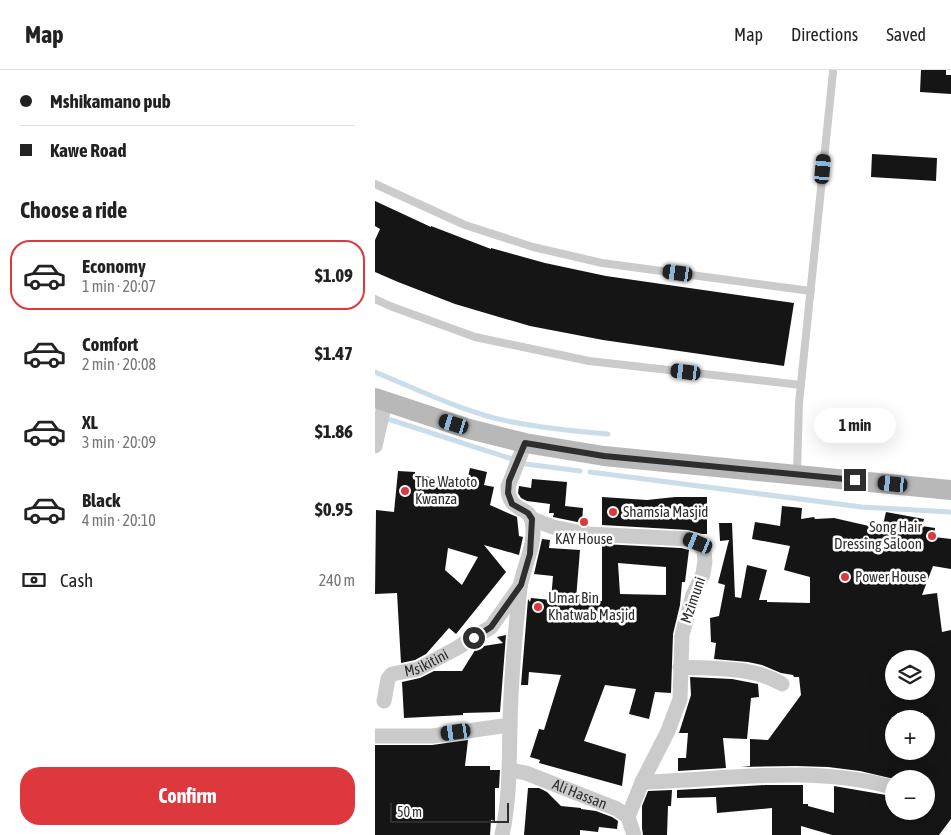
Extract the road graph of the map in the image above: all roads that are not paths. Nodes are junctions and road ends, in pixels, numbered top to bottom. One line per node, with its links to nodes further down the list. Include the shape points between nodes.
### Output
1 (833, 72): 3 (lane)
2 (375, 184): 3 (lane, via 465,225 533,247 602,263)
3 (811, 292): 5 (lane)
4 (375, 299): 5 (lane, via 475,337 589,361)
5 (801, 385): 9 (lane)
6 (380, 400): 7 (main road); 8 (street)
7 (525, 443): 9 (main road, via 604,456); 11 (street, via 509,481 508,493 512,504)
8 (375, 446)
9 (797, 474): 10 (main road)
10 (951, 490)
11 (532, 519): 12 (street, Msikitini, via 530,554); 13 (street, Mzimuni, via 588,534 688,539 698,543 704,551 705,561 685,621)
12 (521, 585): 15 (street, Msikitini, via 491,627 418,669 391,674); 16 (street, Msikitini)
13 (680, 667): 14 (street, via 755,673); 19 (street, Mzimuni, via 677,709)
14 (783, 684)
15 (384, 702)
16 (510, 725): 17 (street, via 432,736); 18 (street, Msikitini)
17 (375, 736)
18 (510, 770): 21 (street, Ali Hassan, via 526,773 609,805); 22 (street, Msikitini)
19 (642, 782): 20 (street, via 791,775 846,778); 21 (street, Mzimuni)
20 (885, 785)
21 (628, 817): 23 (street)
22 (502, 835)
23 (634, 835)

